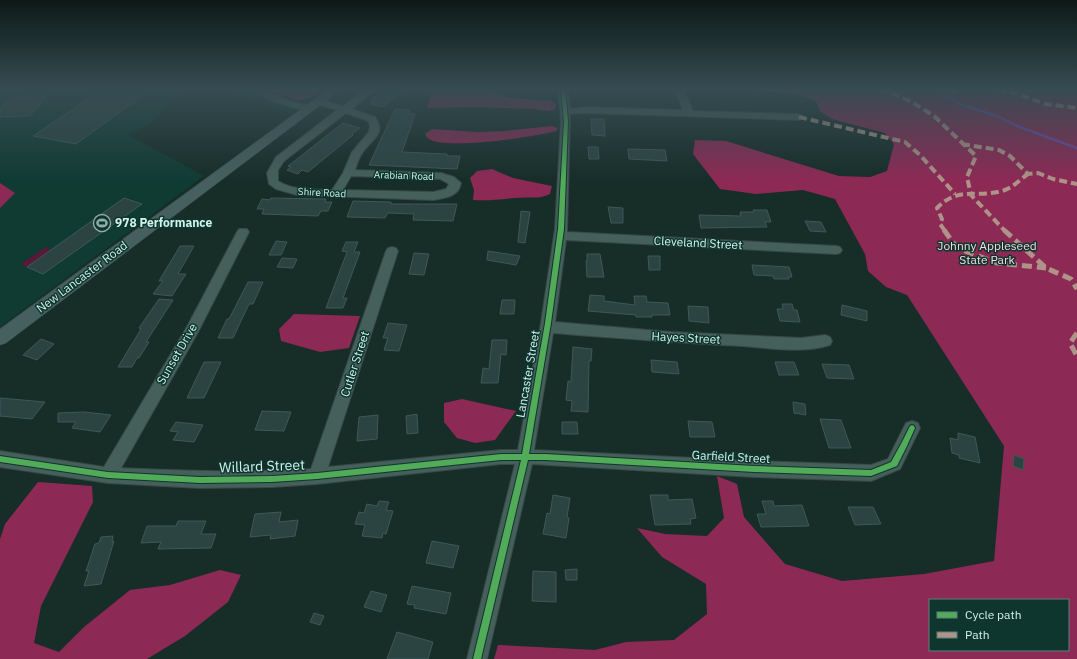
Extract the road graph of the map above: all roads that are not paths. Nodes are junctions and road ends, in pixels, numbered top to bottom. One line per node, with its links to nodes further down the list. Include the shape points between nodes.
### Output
1 (295, 119): 13 (main road, New Lancaster Road)
2 (333, 119): 7 (street, Shire Road, via 288,152 272,168 270,174 273,182 280,187 297,192)
3 (371, 119): 5 (street, via 375,125 374,132 357,152)
4 (566, 119): 9 (street, Lancaster Street)
5 (348, 173): 6 (street, Arabian Road, via 441,176 450,179 455,183); 7 (street)
6 (455, 187): 7 (street, Shire Road, via 450,193 432,196)
7 (336, 193)
8 (243, 232): 18 (street, Sunset Drive, via 193,328)
9 (560, 236): 10 (street, Cleveland Street); 12 (street, Lancaster Street)
10 (836, 250)
11 (392, 251): 19 (street, Cutler Street)
12 (548, 327): 14 (street, Hayes Street, via 801,344); 16 (street, Lancaster Street)
13 (0, 338)
14 (825, 341)
15 (912, 428): 16 (street, Garfield Street, via 894,464 871,473)
16 (525, 457): 19 (street, Willard Street, via 501,457); 20 (street, Lancaster Street)
17 (0, 459): 18 (street, Willard Street)
18 (108, 475): 19 (street, Willard Street, via 200,480)
19 (317, 476)
20 (477, 659)

